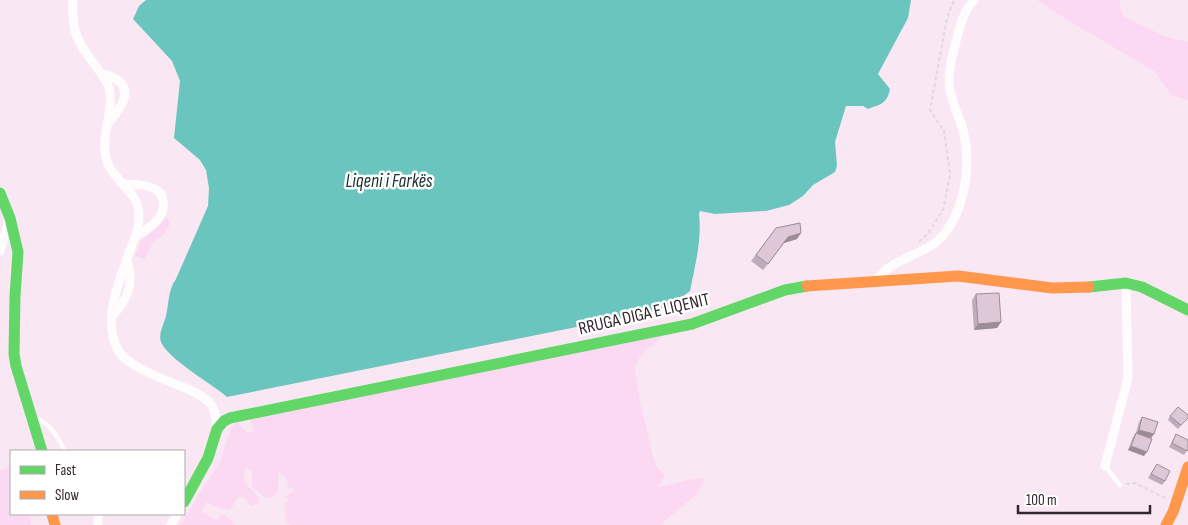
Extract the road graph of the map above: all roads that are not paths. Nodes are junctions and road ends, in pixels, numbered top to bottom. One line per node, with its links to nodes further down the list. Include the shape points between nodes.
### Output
1 (73, 0): 3 (street, via 77,39)
2 (974, 0): 10 (street, via 959,27 948,80 966,147 965,184 959,208 942,236 897,263)
3 (101, 73): 4 (street, via 109,87 110,107); 4 (street, via 115,78 125,99)
4 (106, 124): 5 (street, via 105,154)
5 (123, 184): 8 (street, via 137,204); 8 (street, via 150,187 162,196 163,211 150,227)
6 (0, 193): 7 (street)
7 (10, 218): 9 (street); 13 (street, via 18,252 14,354)
8 (136, 236): 14 (street, via 127,260 130,285 120,308 112,316 113,337 119,352 138,367 204,397 214,412)
9 (0, 251)
10 (878, 280): 11 (street, RRUGA DIGA E LIQENIT, via 958,276 1052,288); 14 (street, RRUGA DIGA E LIQENIT, via 801,286 692,324 230,418 220,424)
11 (1126, 283): 12 (street, RRUGA DIGA E LIQENIT, via 1142,287); 17 (street, via 1128,378)
12 (1188, 310)
13 (32, 417): 15 (street); 16 (lane, via 49,426)
14 (216, 434): 20 (street, RRUGA DIGA E LIQENIT, via 208,458)
15 (42, 450)
16 (64, 450)
17 (1105, 466): 19 (lane)
18 (1188, 467): 21 (street)
19 (1120, 485)
20 (185, 500)
21 (1166, 525)

